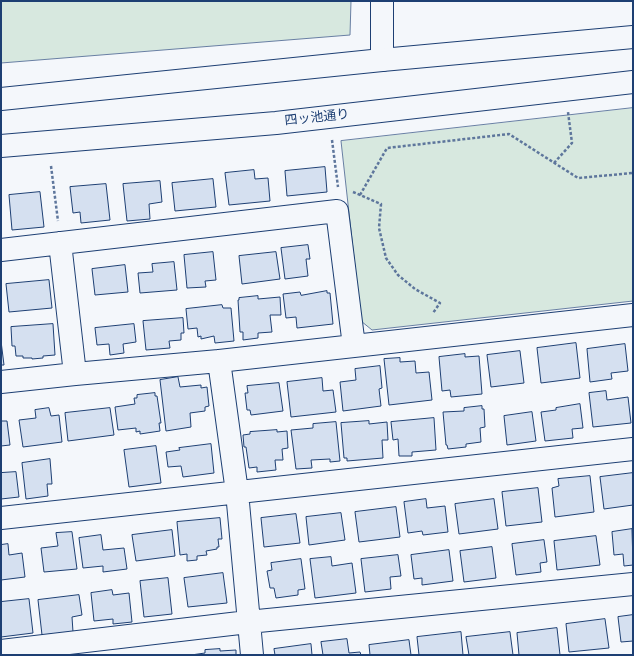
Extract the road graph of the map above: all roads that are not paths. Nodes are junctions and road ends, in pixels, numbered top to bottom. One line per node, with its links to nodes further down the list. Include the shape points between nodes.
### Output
1 (382, 1): 3 (street)
2 (633, 37): 3 (street)
3 (382, 60): 5 (street)
4 (633, 82): 6 (street, 四ッ池通り, via 276,123)
5 (1, 99)
6 (1, 146)
7 (60, 243): 8 (street); 10 (street, via 337,211); 12 (street)
8 (1, 250)
9 (633, 315): 10 (street)
10 (354, 346): 11 (street)
11 (219, 361): 12 (street); 15 (street)
12 (75, 374): 13 (street)
13 (1, 382)
14 (633, 449): 15 (street)
15 (237, 492): 16 (street); 18 (street)
16 (1, 518)
17 (633, 584): 18 (street)
18 (248, 622): 19 (street); 20 (street)
19 (1, 651)
20 (252, 655)

